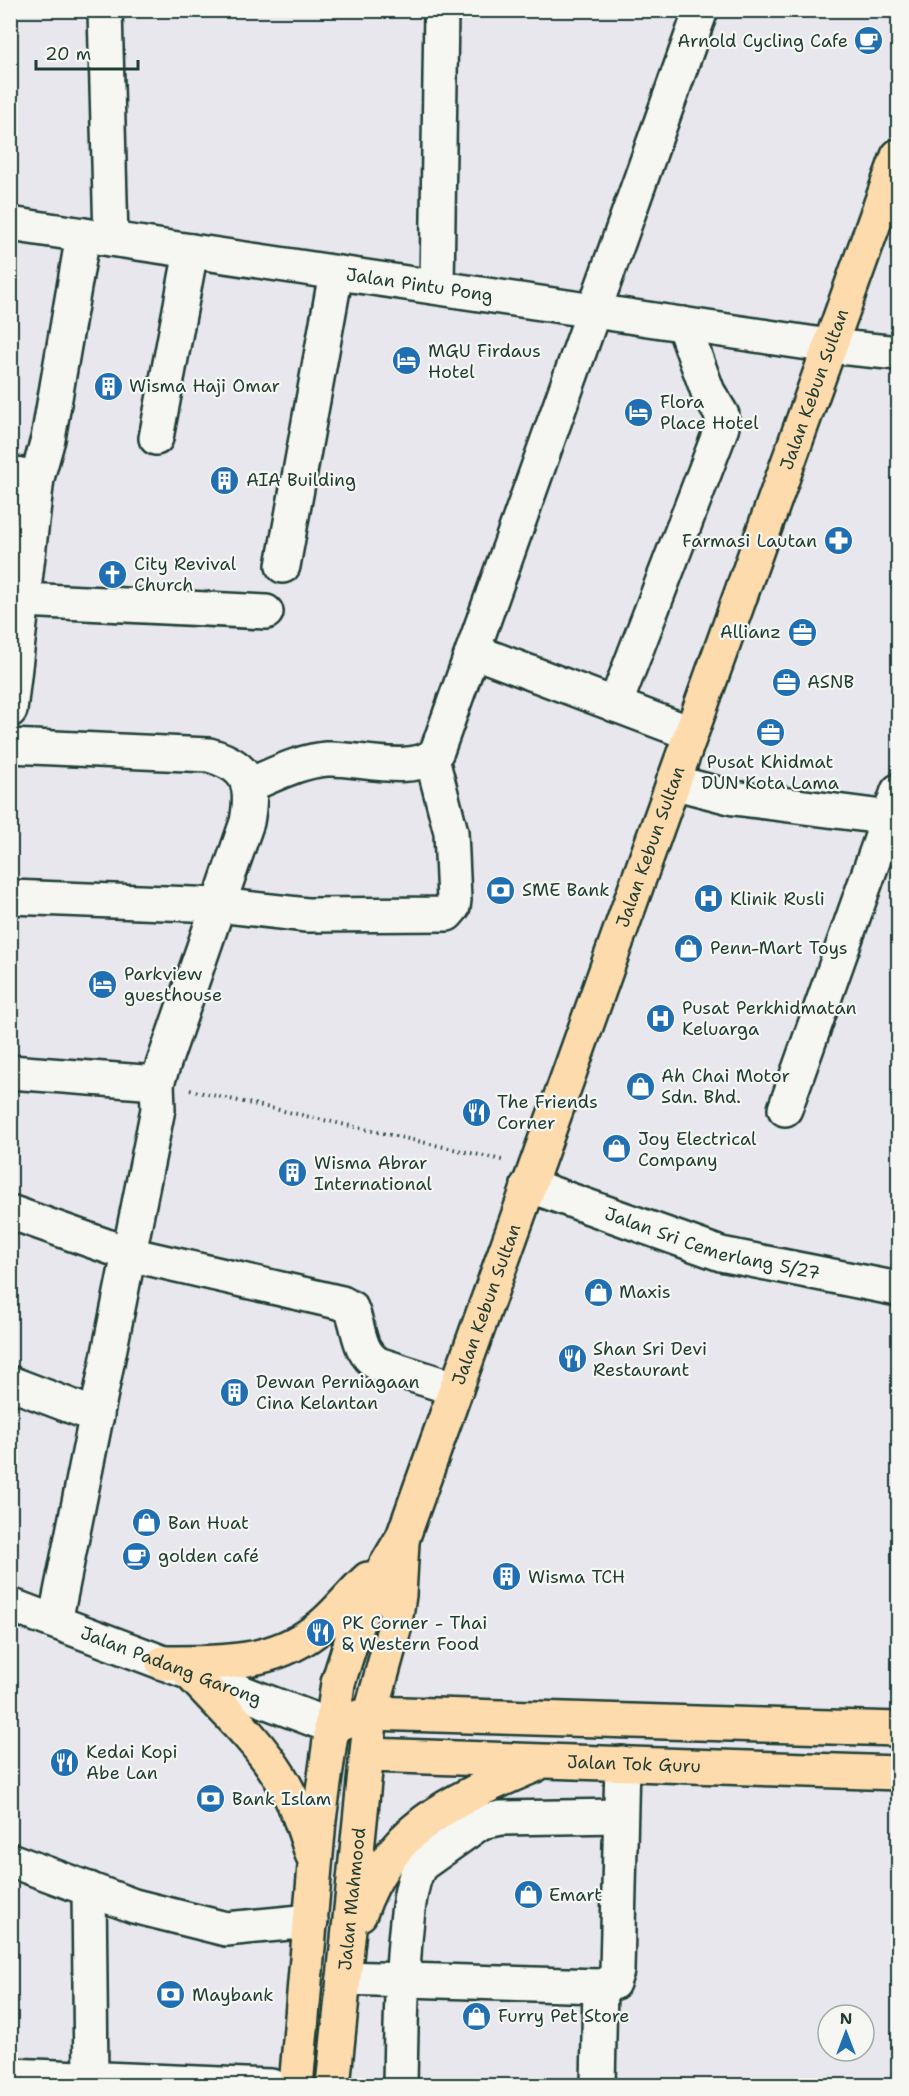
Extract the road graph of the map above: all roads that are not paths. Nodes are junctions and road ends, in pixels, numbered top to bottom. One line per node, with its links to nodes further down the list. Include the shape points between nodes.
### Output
1 (105, 10): 6 (street)
2 (441, 10): 9 (street)
3 (701, 10): 10 (street)
4 (898, 156): 12 (main road, Jalan Kebun Sultan)
5 (10, 224): 6 (street, Jalan Pintu Pong)
6 (97, 237): 7 (street, Jalan Pintu Pong); 15 (street, via 48,439)
7 (191, 251): 8 (street, Jalan Pintu Pong); 14 (street)
8 (336, 273): 9 (street, Jalan Pintu Pong); 16 (street)
9 (437, 287): 10 (street, Jalan Pintu Pong)
10 (594, 311): 11 (street, Jalan Pintu Pong); 19 (street)
11 (682, 324): 12 (street, Jalan Pintu Pong); 20 (street, via 708,392 722,415 722,427)
12 (829, 346): 13 (street, Jalan Pintu Pong); 22 (main road, Jalan Kebun Sultan)
13 (898, 353)
14 (156, 438)
15 (24, 476): 17 (street)
16 (283, 566)
17 (23, 600): 18 (street); 21 (street)
18 (266, 612)
19 (473, 651): 20 (street); 24 (street)
20 (615, 705): 22 (street)
21 (10, 710)
22 (690, 733): 25 (main road, Jalan Kebun Sultan)
23 (10, 746): 26 (street, via 209,755 228,760 241,770)
24 (432, 759): 26 (street, via 414,765 328,759 306,762); 29 (street, via 450,832 454,900 450,912 307,915)
25 (673, 782): 27 (street, via 734,798); 33 (main road, Jalan Kebun Sultan)
26 (249, 785): 29 (street, via 247,822)
27 (895, 809): 32 (street)
28 (10, 897): 29 (street)
29 (218, 905): 31 (street)
30 (10, 1072): 31 (street)
31 (157, 1083): 35 (street, via 158,1109)
32 (785, 1109)
33 (532, 1176): 36 (street, Jalan Sri Cemerlang 5/27, via 721,1254); 38 (main road, Jalan Kebun Sultan)
34 (10, 1212): 35 (street)
35 (129, 1254): 38 (street, via 342,1303 351,1308 363,1351 369,1358); 39 (street)
36 (898, 1289)
37 (10, 1383): 39 (street)
38 (456, 1389): 40 (main road, Jalan Kebun Sultan)
39 (97, 1416): 42 (street)
40 (395, 1550): 43 (main road, via 315,1631 284,1649 252,1660); 44 (main road, Jalan Kebun Sultan, via 399,1594 394,1629); 45 (main road, Jalan Kebun Sultan, via 371,1591 348,1649)
41 (10, 1605): 42 (street, Jalan Padang Garong)
42 (55, 1622): 43 (street, Jalan Padang Garong)
43 (176, 1668): 45 (street, Jalan Padang Garong); 53 (main road, via 254,1742 280,1778 300,1817)
44 (371, 1713): 45 (main road); 46 (main road); 47 (main road, Jalan Mahmood)
45 (331, 1726): 47 (main road); 53 (main road)
46 (898, 1729)
47 (368, 1755): 48 (main road, Jalan Tok Guru); 56 (main road, Jalan Mahmood)
48 (545, 1761): 49 (main road, Jalan Tok Guru); 56 (main road, via 461,1797 430,1816 407,1837 384,1864 366,1896)
49 (622, 1763): 50 (main road, Jalan Tok Guru); 51 (street)
50 (898, 1773)
51 (620, 1816): 57 (street, via 501,1818 481,1822 422,1864 410,1889); 58 (street, via 616,1971 613,1983)
52 (10, 1860): 54 (street)
53 (316, 1864): 55 (main road)
54 (89, 1889): 55 (street, via 134,1906 226,1929); 60 (street)
55 (311, 1921): 62 (main road)
56 (346, 1966): 57 (street); 63 (main road, Jalan Mahmood)
57 (403, 1982): 58 (street); 64 (street)
58 (600, 1986): 65 (street)
59 (10, 2074): 60 (street)
60 (91, 2078): 61 (street)
61 (271, 2085)
62 (296, 2085)
63 (333, 2085)
64 (400, 2085)
65 (598, 2085)

